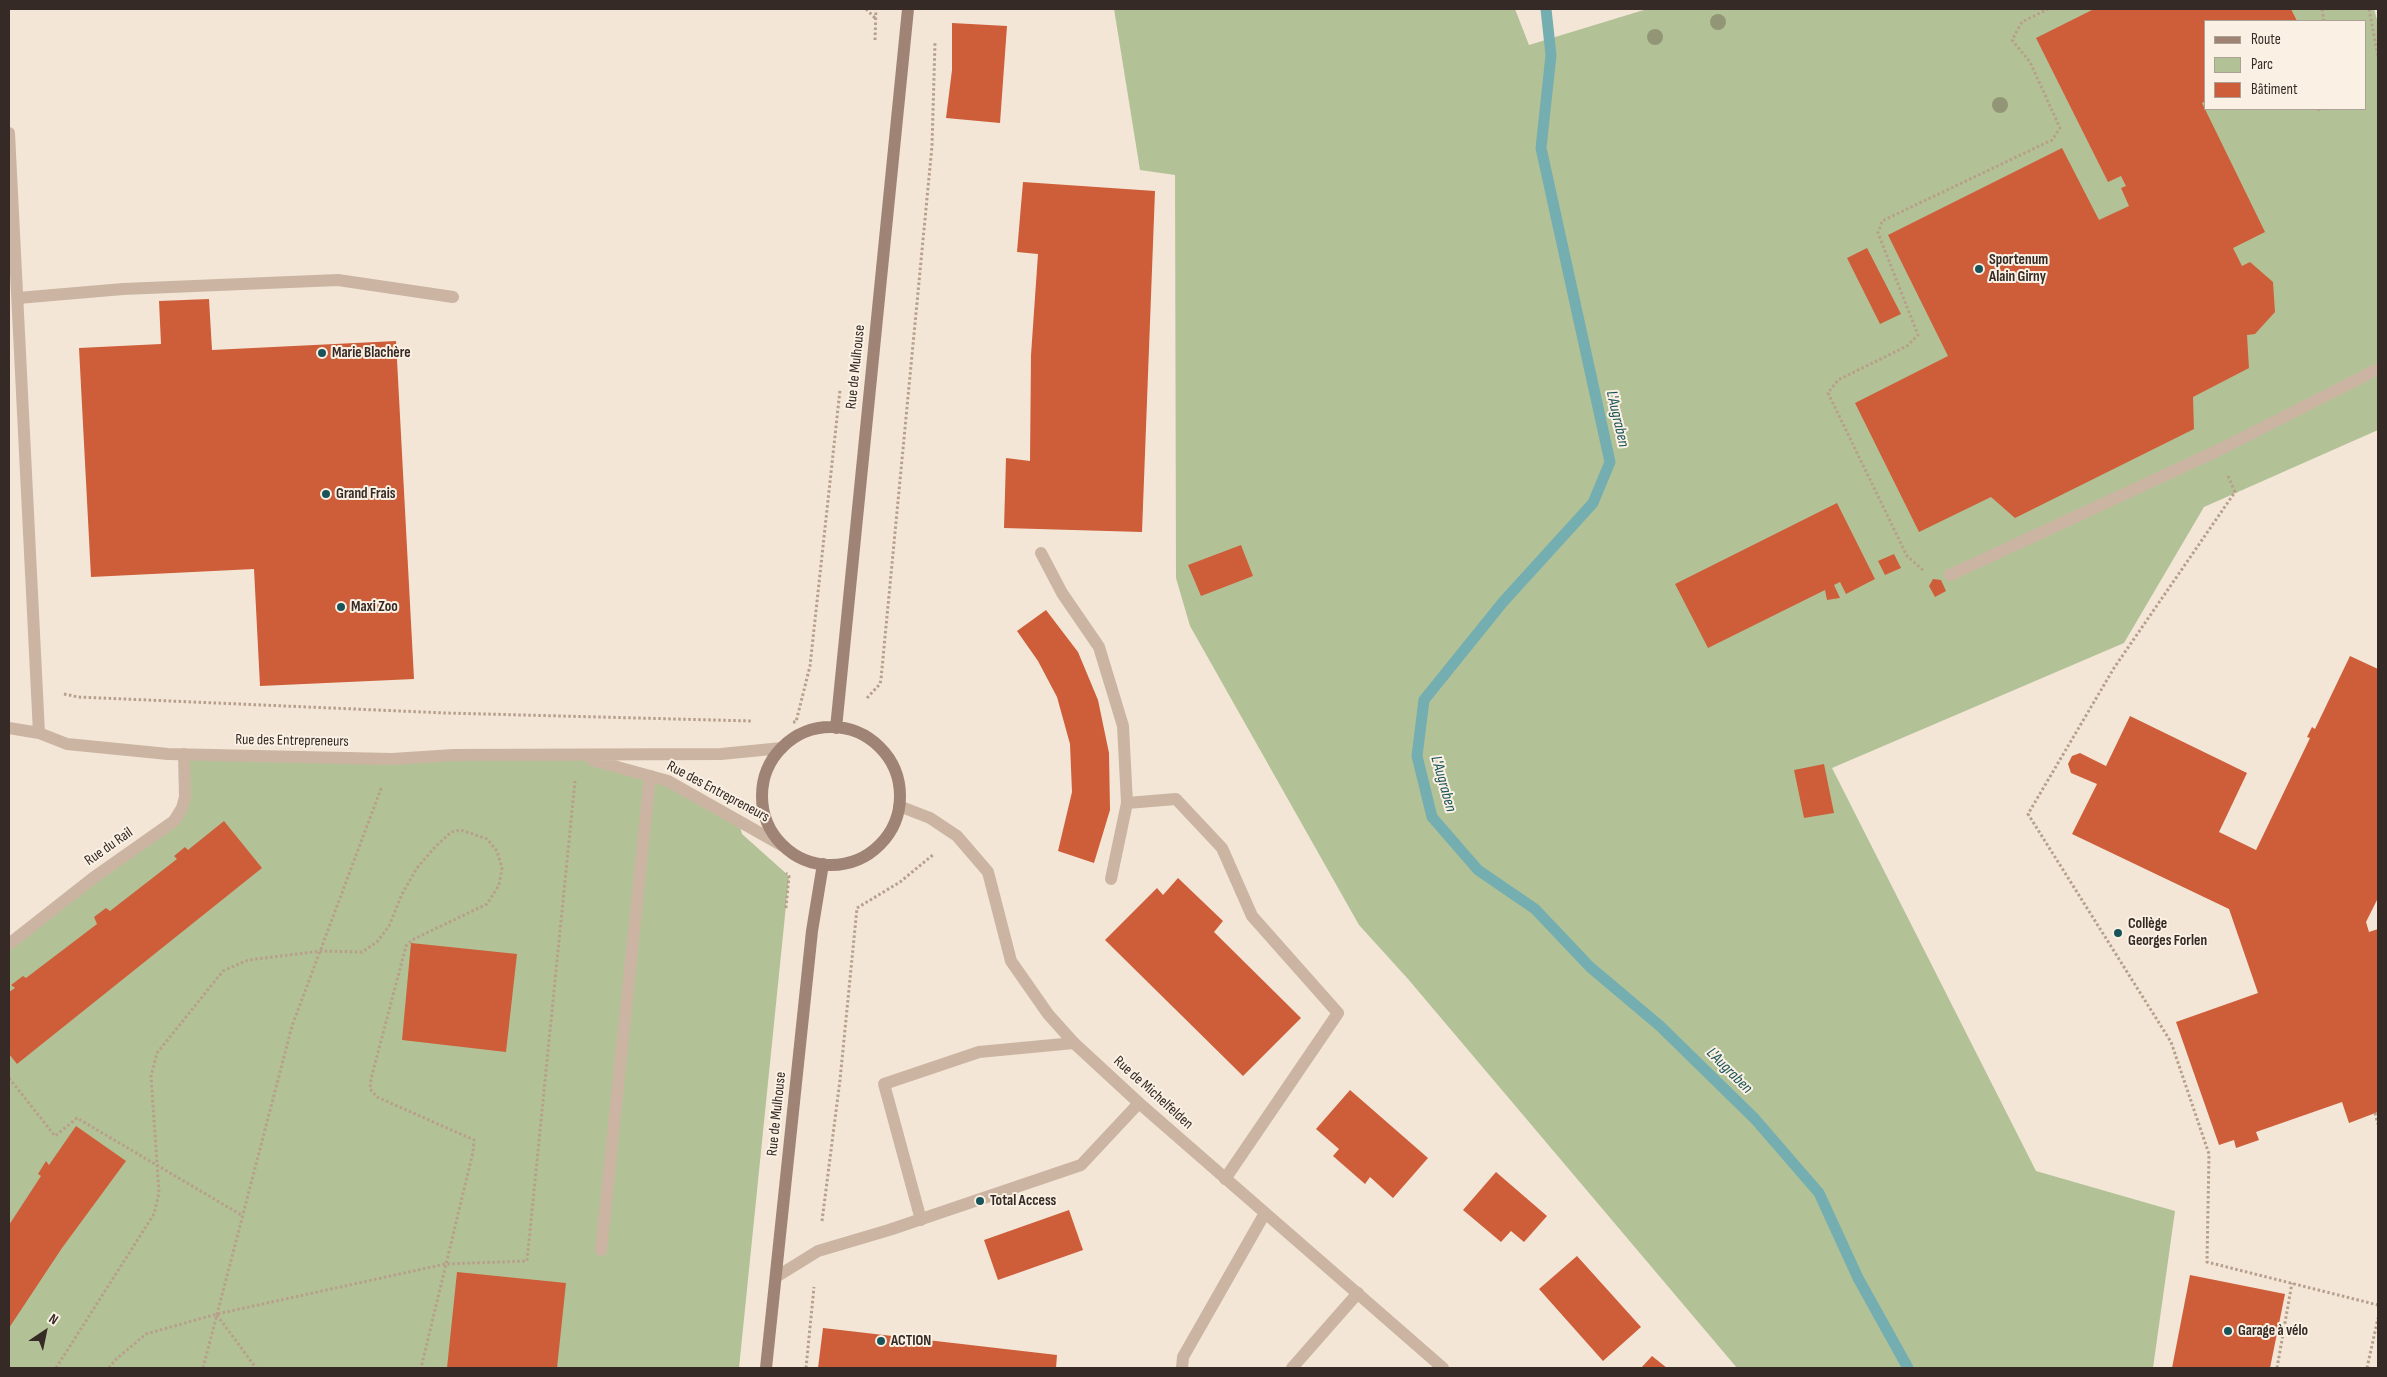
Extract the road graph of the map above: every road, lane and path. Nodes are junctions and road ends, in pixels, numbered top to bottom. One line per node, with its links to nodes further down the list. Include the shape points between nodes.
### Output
1 (866, 9): 5 (path)
2 (908, 9): 21 (main road, Rue de Mulhouse)
3 (2048, 9): 14 (path, via 2022,22 2012,40 2030,62 2060,128 2052,140 1882,221 1878,233 1918,335 1907,346 1838,380 1828,393 1907,556 1924,570)
4 (2369, 9): 7 (path)
5 (876, 20)
6 (935, 38): 21 (path, via 932,146 880,684)
7 (2378, 56)
8 (9, 133): 10 (street)
9 (453, 297): 10 (street, via 338,280 123,289)
10 (18, 298): 16 (street)
11 (2378, 369): 12 (street)
12 (2219, 450): 14 (street); 53 (path, via 2234,492 2114,668 2028,814 2171,1042 2209,1154 2207,1262)
13 (1041, 553): 29 (street, via 1062,594 1099,646 1123,726)
14 (1950, 575)
15 (810, 666): 19 (path, via 796,722)
16 (38, 689): 17 (path, via 78,697 446,713); 22 (street)
17 (718, 720): 18 (path); 25 (path)
18 (757, 721)
19 (786, 722)
20 (9, 728): 22 (street, Rue des Entrepreneurs)
21 (836, 728): 23 (main road, via 822,728 799,735); 30 (main road, via 846,728 868,738 886,754 898,775)
22 (39, 733): 24 (street, Rue des Entrepreneurs, via 67,744)
23 (782, 748): 25 (street, Rue des Entrepreneurs); 32 (main road, via 769,766 763,786 764,808 770,828)
24 (184, 754): 27 (street, Rue des Entrepreneurs); 37 (street, Rue du Rail, via 185,797 174,821 93,878)
25 (721, 754): 26 (street, Rue des Entrepreneurs)
26 (578, 756): 27 (street, Rue des Entrepreneurs, via 453,755); 28 (street, Rue des Entrepreneurs); 51 (path, via 527,1262)
27 (392, 759): 38 (path)
28 (650, 776): 32 (street, Rue des Entrepreneurs, via 668,781); 49 (street)
29 (1127, 804): 35 (street); 45 (street, via 1176,799 1222,848 1252,916 1338,1013)
30 (899, 806): 31 (street, Rue de Michelfelden, via 930,818); 33 (main road, via 896,822 883,842 866,857 844,864)
31 (957, 836): 39 (street, Rue de Michelfelden, via 988,872 1011,961 1048,1014); 50 (path, via 900,882 857,908 840,1080)
32 (783, 846): 33 (main road, via 802,858)
33 (822, 864): 52 (main road, Rue de Mulhouse)
34 (782, 870): 36 (path, via 789,876)
35 (1112, 879)
36 (785, 915)
37 (9, 944)
38 (321, 951): 44 (path, via 248,960 223,971 157,1053 151,1076); 47 (path, via 292,1026); 51 (path, via 362,952 377,942 417,868 451,832 461,830 478,834 497,851 502,868 499,885 487,904 412,940 406,946 371,1079 370,1089 377,1097 474,1140)
39 (1074, 1043): 41 (street, Rue de Michelfelden); 48 (street, via 979,1052 884,1084)
40 (9, 1078): 44 (path, via 55,1136 77,1118)
41 (1139, 1103): 45 (street, Rue de Michelfelden); 48 (street, via 1081,1165)
42 (2375, 1114): 43 (path)
43 (2378, 1124)
44 (158, 1167): 47 (path); 58 (path, via 159,1194 154,1214)
45 (1225, 1179): 46 (street, Rue de Michelfelden)
46 (1265, 1213): 54 (street, Rue de Michelfelden); 65 (street, via 1183,1356)
47 (243, 1216): 56 (path)
48 (921, 1220): 50 (street)
49 (601, 1250)
50 (818, 1251): 52 (street); 64 (path)
51 (446, 1264): 56 (path); 62 (path)
52 (776, 1277): 63 (main road, Rue de Mulhouse)
53 (2292, 1283): 55 (path); 68 (path)
54 (1358, 1293): 66 (street); 67 (street, Rue de Michelfelden)
55 (2378, 1306)
56 (217, 1314): 59 (path, via 146,1334); 60 (path); 61 (path)
57 (2378, 1318): 69 (path)
58 (56, 1368)
59 (108, 1368)
60 (203, 1368)
61 (256, 1368)
62 (421, 1368)
63 (766, 1368)
64 (806, 1368)
65 (1182, 1368)
66 (1292, 1368)
67 (1442, 1368)
68 (2277, 1368)
69 (2367, 1368)

